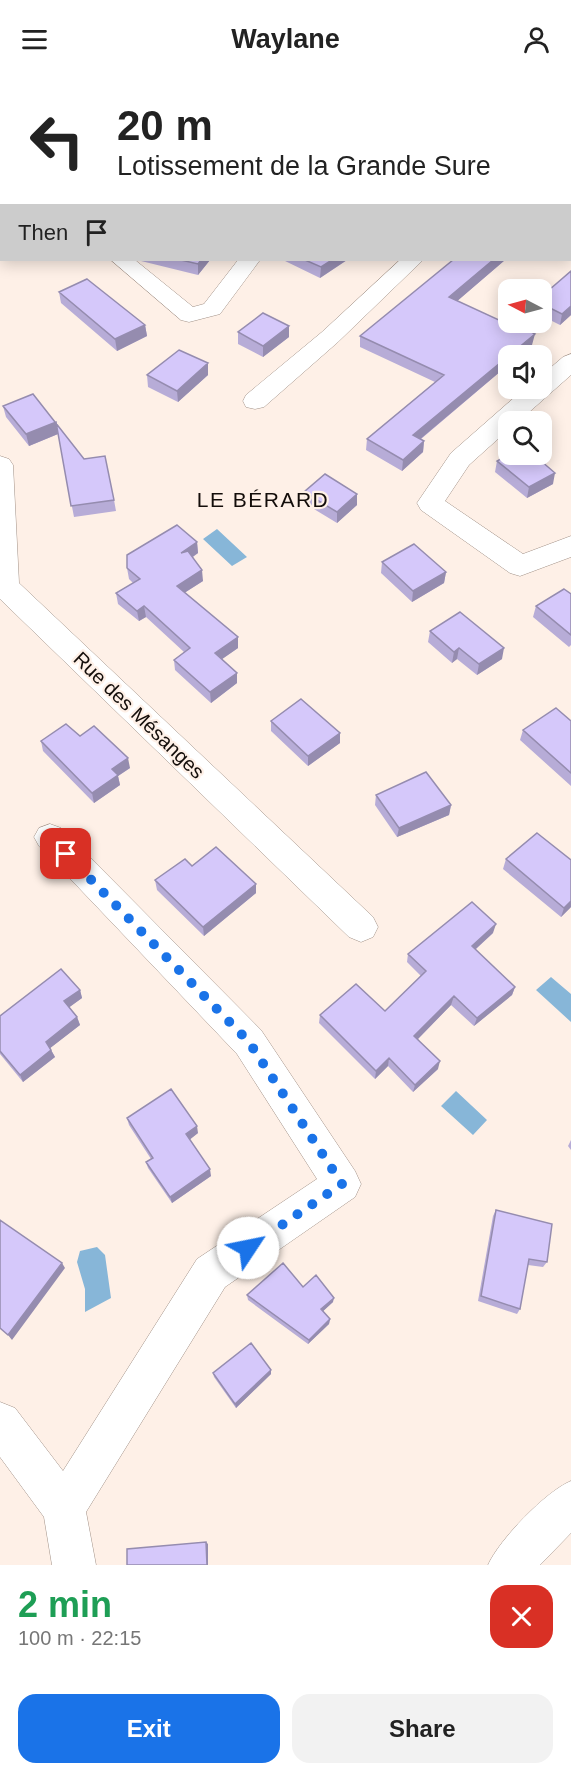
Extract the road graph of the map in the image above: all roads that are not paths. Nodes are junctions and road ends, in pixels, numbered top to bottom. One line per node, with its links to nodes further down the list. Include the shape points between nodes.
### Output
1 (123, 261): 2 (street, via 189,315 212,309)
2 (248, 261)
3 (411, 261): 7 (street)
4 (571, 362): 5 (street)
5 (552, 378)
6 (528, 399): 9 (street, via 460,459 430,503 520,566)
7 (255, 401)
8 (0, 465): 11 (street, Rue des Mésanges, via 4,587)
9 (571, 546)
10 (50, 837): 14 (street, via 249,1042 342,1184 211,1273)
11 (361, 927)
12 (0, 1423): 14 (street)
13 (571, 1502): 16 (street)
14 (64, 1508): 15 (street)
15 (74, 1565)
16 (510, 1565)

